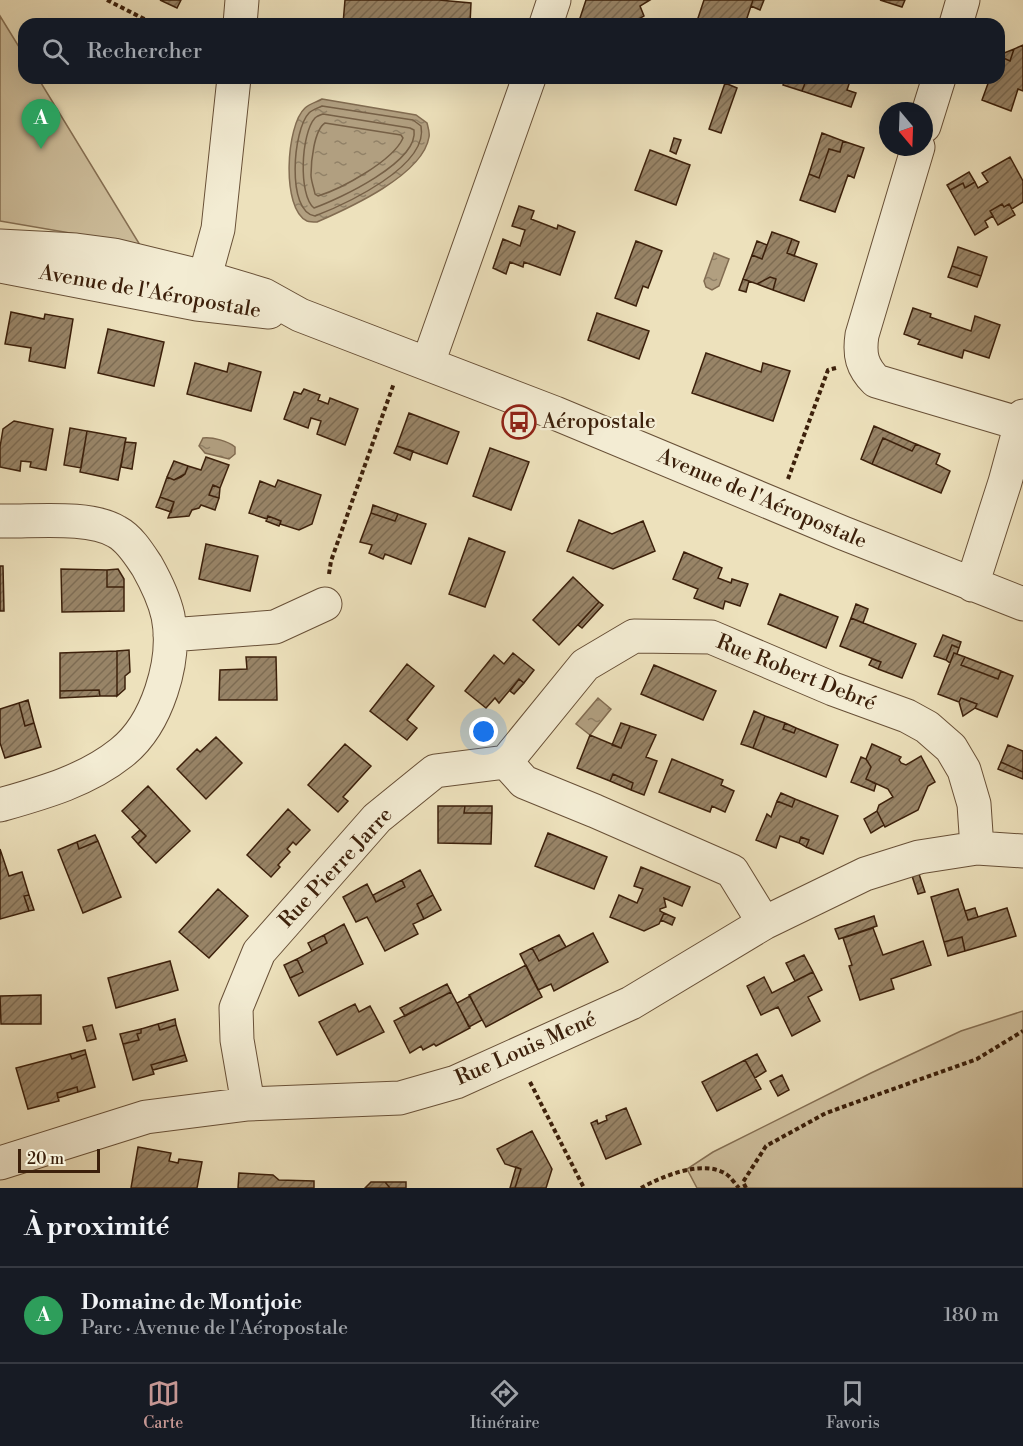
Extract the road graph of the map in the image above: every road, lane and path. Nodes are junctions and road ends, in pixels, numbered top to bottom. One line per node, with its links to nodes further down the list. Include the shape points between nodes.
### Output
1 (107, 0): 5 (path)
2 (242, 0): 6 (street)
3 (554, 0): 7 (street)
4 (963, 0): 8 (street)
5 (142, 18)
6 (240, 18)
7 (548, 18)
8 (958, 18)
9 (233, 84): 16 (street, via 218,230)
10 (527, 84): 17 (street)
11 (937, 84): 12 (street)
12 (932, 102)
13 (915, 156): 18 (street, via 862,335)
14 (0, 246): 16 (street, Avenue de l'Aéropostale, via 114,255)
15 (0, 266): 16 (street, Avenue de l'Aéropostale)
16 (201, 291): 17 (street, Avenue de l'Aéropostale, via 264,295 300,315)
17 (416, 358): 22 (street, Avenue de l'Aéropostale); 23 (path, via 331,561)
18 (861, 361): 19 (street, via 876,381); 20 (path, via 828,370)
19 (1022, 420): 22 (street)
20 (786, 483)
21 (0, 521): 25 (street, via 87,522 117,531 135,549 155,580 163,597)
22 (972, 585): 24 (street, Avenue de l'Aéropostale)
23 (325, 604): 25 (street, via 275,627)
24 (1023, 604)
25 (170, 634): 27 (street, via 159,699 138,736 123,752 69,783)
26 (506, 762): 28 (street, Rue Robert Debré, via 585,664 634,636 711,638 927,727 951,748 964,770 974,804); 30 (street, via 524,782 732,872); 33 (street, Rue Pierre Jarre, via 435,771 377,818 259,952 236,1008)
27 (0, 805)
28 (977, 848): 29 (street, Rue Louis Mené); 30 (street, Rue Louis Mené, via 919,857 865,874)
29 (1023, 851)
30 (764, 923): 32 (street, Rue Louis Mené, via 631,1003)
31 (1023, 1031): 38 (path, via 977,1059 826,1113 766,1146 743,1182)
32 (516, 1055): 33 (street, Rue Louis Mené, via 456,1082 400,1098); 35 (path)
33 (248, 1104): 34 (street, Rue Louis Mené, via 146,1117)
34 (1, 1158)
35 (584, 1188)
36 (641, 1188): 37 (path, via 659,1178 699,1167 726,1173)
37 (739, 1188)
38 (746, 1188)

